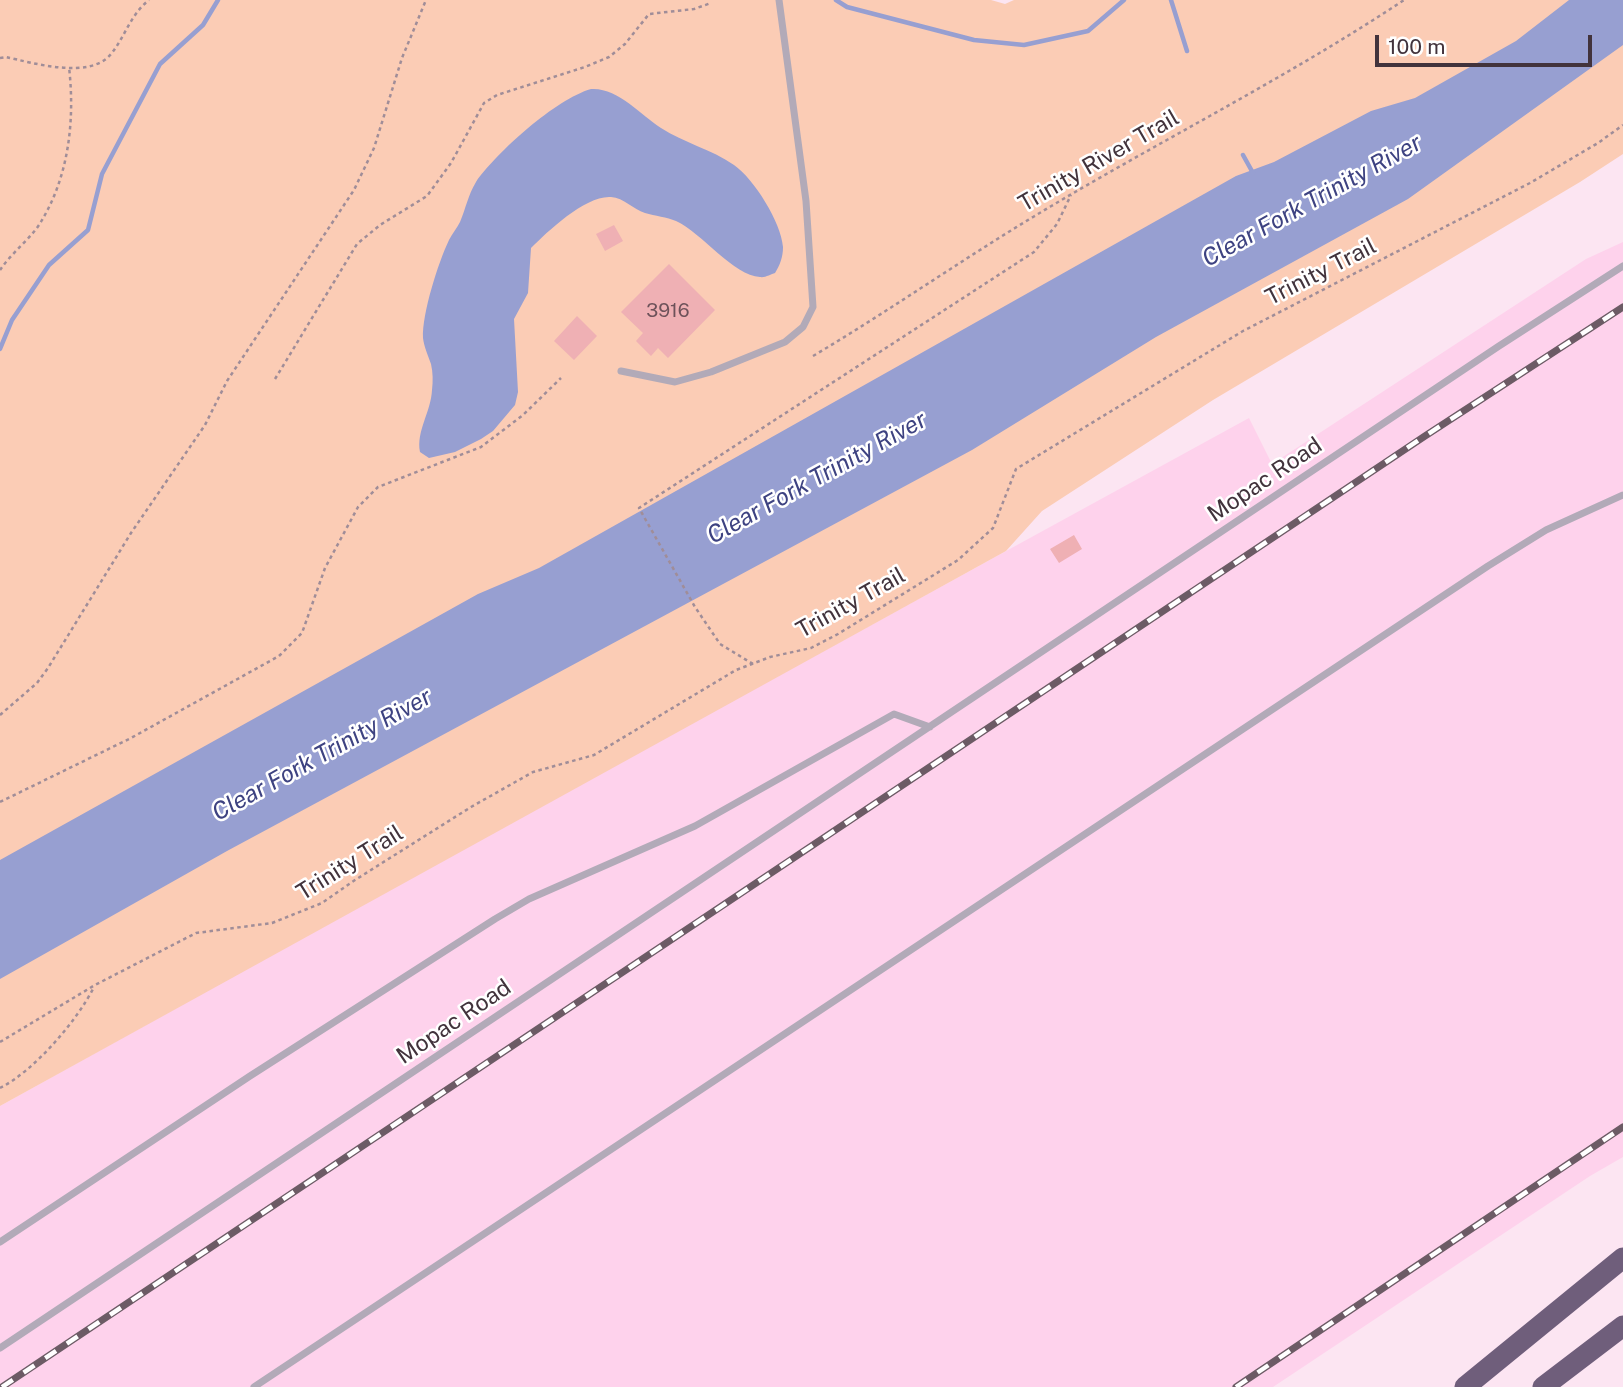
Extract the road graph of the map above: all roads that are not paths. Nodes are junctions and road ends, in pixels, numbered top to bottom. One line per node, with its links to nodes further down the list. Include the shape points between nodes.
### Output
1 (779, 0): 3 (lane, via 806,201 813,307 803,327 785,342 711,372 675,382)
2 (1623, 266): 5 (lane, Mopac Road)
3 (621, 371)
4 (1623, 495): 10 (lane, via 1546,530 1488,566)
5 (930, 727): 6 (lane, via 894,715 695,825 529,899); 9 (lane, Mopac Road)
6 (0, 1242)
7 (1623, 1258): 11 (highway)
8 (1623, 1326): 12 (highway)
9 (0, 1348)
10 (254, 1387)
11 (1465, 1387)
12 (1544, 1387)

